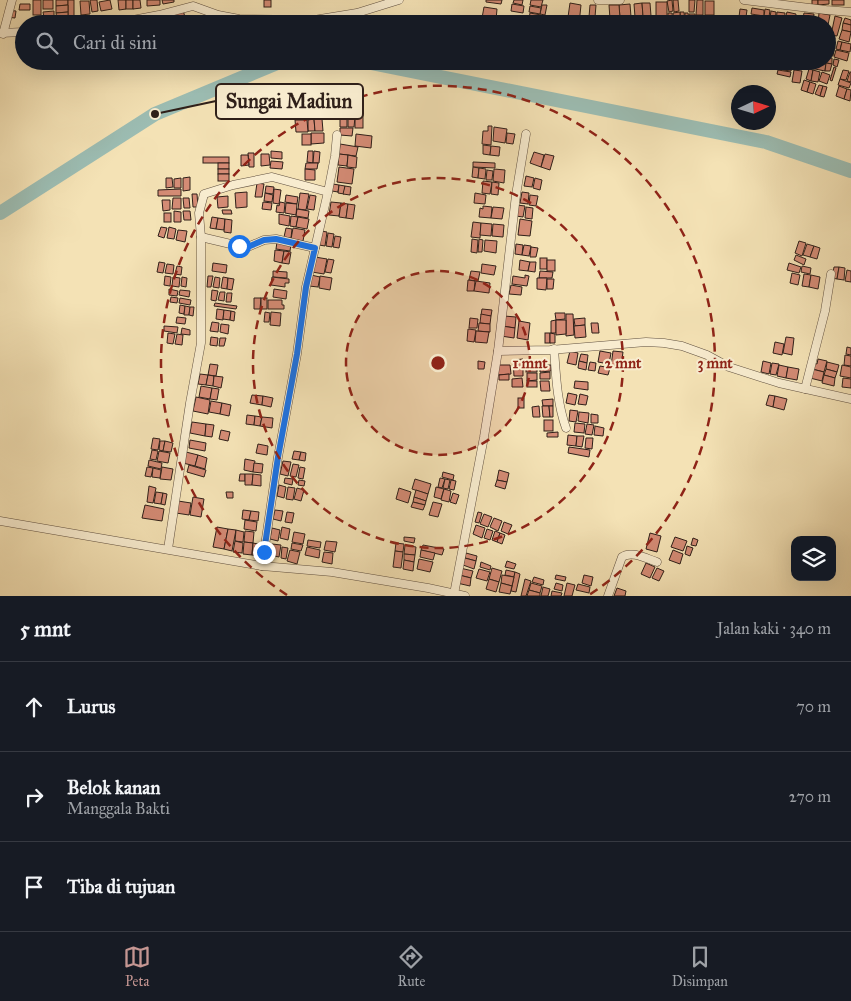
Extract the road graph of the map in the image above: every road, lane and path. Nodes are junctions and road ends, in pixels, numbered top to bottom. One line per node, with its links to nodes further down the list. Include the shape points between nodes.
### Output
1 (12, 0): 13 (street)
2 (400, 0): 11 (street)
3 (598, 0): 4 (street)
4 (610, 0): 5 (street)
5 (620, 0)
6 (744, 0): 8 (street)
7 (192, 3): 9 (street); 10 (street)
8 (851, 12)
9 (146, 15)
10 (216, 15)
11 (350, 15)
12 (15, 33): 13 (street)
13 (2, 34)
14 (526, 134): 21 (street)
15 (337, 135): 16 (street)
16 (328, 192): 17 (street, via 272,177 208,192 204,194 199,213); 18 (street)
17 (201, 237): 18 (street, via 239,246 276,239); 26 (street, via 201,344)
18 (315, 248): 28 (street)
19 (831, 274): 22 (street, via 825,312)
20 (554, 349): 21 (street); 22 (street, via 664,343 708,355 755,376); 24 (street, via 557,386)
21 (498, 351): 29 (street)
22 (805, 389): 23 (street)
23 (851, 399)
24 (566, 428)
25 (0, 521): 26 (street)
26 (168, 549): 28 (street)
27 (657, 562): 31 (street, via 626,554)
28 (262, 566): 29 (street, via 332,572)
29 (454, 594): 30 (street)
30 (465, 596)
31 (608, 596)

